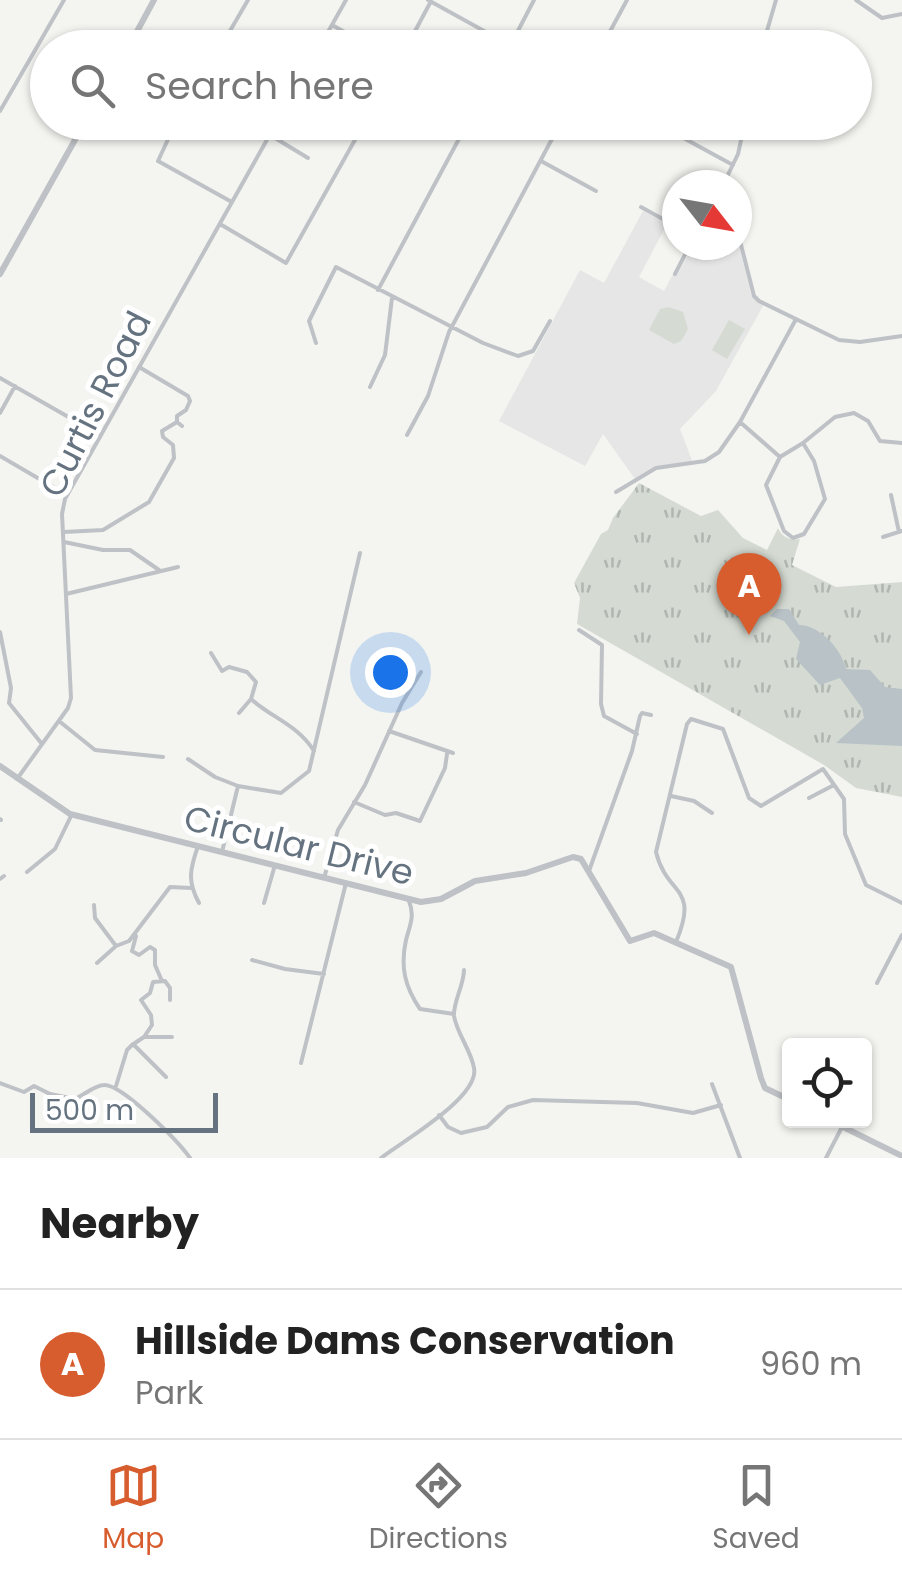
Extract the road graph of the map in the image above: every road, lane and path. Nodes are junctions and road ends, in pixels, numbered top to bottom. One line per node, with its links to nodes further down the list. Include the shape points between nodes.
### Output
1 (64, 0): 12 (street)
2 (154, 0): 13 (street)
3 (248, 0): 14 (street)
4 (346, 0): 11 (street)
5 (534, 0): 19 (street)
6 (627, 0): 20 (street)
7 (776, 0): 21 (street)
8 (856, 0): 10 (street, via 878,17)
9 (430, 1): 17 (street); 18 (street)
10 (902, 14)
11 (332, 24): 15 (street); 16 (street)
12 (47, 30)
13 (138, 30)
14 (230, 30)
15 (329, 30)
16 (342, 30)
17 (415, 30)
18 (481, 30)
19 (519, 30)
20 (611, 30)
21 (767, 30)
22 (30, 59): 23 (street)
23 (0, 111)
24 (75, 140): 44 (street)
25 (167, 140): 38 (street, via 158,160)
26 (267, 140): 38 (street, Curtis Road)
27 (278, 140): 33 (street)
28 (355, 140): 41 (street, via 286,263)
29 (458, 140): 46 (street)
30 (552, 140): 34 (street)
31 (687, 140): 35 (street)
32 (740, 140): 35 (street)
33 (308, 158)
34 (541, 162): 37 (street); 50 (street)
35 (733, 165): 36 (street)
36 (730, 170)
37 (596, 191)
38 (231, 202): 41 (street, Curtis Road)
39 (641, 207): 40 (street)
40 (662, 219)
41 (220, 224): 53 (street, Curtis Road)
42 (682, 260): 45 (street)
43 (745, 260): 48 (street, via 755,297)
44 (0, 274)
45 (675, 274)
46 (378, 290): 47 (street); 52 (street, via 336,267 309,321)
47 (392, 298): 50 (street); 56 (street, via 385,355)
48 (795, 321): 51 (street, via 846,342); 58 (street)
49 (550, 322): 50 (street, via 533,350 521,356)
50 (451, 328): 60 (street)
51 (902, 336)
52 (316, 343)
53 (139, 368): 59 (street, Curtis Road); 68 (street, via 190,398 179,424 162,431 174,458 149,502 103,530)
54 (0, 378): 55 (street)
55 (15, 386): 57 (street); 59 (street)
56 (370, 387)
57 (0, 413)
58 (740, 422): 64 (street); 65 (street, via 709,460 656,468)
59 (101, 435): 67 (street, Curtis Road)
60 (407, 435)
61 (803, 443): 62 (street, via 835,417 854,412 868,420 880,441); 64 (street); 64 (street, via 825,498 802,537 784,531 767,490)
62 (902, 443)
63 (0, 456): 67 (street)
64 (780, 457)
65 (616, 492)
66 (891, 495): 69 (street)
67 (67, 496): 68 (street, Curtis Road)
68 (63, 532): 71 (street, Curtis Road)
69 (901, 532): 70 (street)
70 (883, 538)
71 (64, 542): 74 (street, via 130,550); 75 (street, Curtis Road)
72 (360, 553): 87 (street)
73 (178, 567): 74 (street)
74 (159, 570): 75 (street)
75 (66, 594): 83 (street, Curtis Road, via 71,698)
76 (579, 630): 85 (street, via 602,645 604,716)
77 (0, 632): 86 (street, via 9,703)
78 (211, 652): 80 (street, via 222,671 253,676)
79 (421, 672): 84 (street)
80 (251, 699): 81 (street); 87 (street)
81 (239, 714)
82 (651, 715): 85 (street, via 642,713)
83 (59, 720): 86 (street, Curtis Road); 88 (street, via 95,750)
84 (390, 731): 96 (street); 96 (street, via 450,754 420,822)
85 (637, 734): 102 (street)
86 (42, 744): 91 (street, Curtis Road)
87 (314, 750): 93 (street, via 309,771 281,793)
88 (163, 757)
89 (188, 759): 93 (street)
90 (0, 766): 91 (street, Circular Drive)
91 (17, 779): 98 (street, Circular Drive)
92 (834, 784): 94 (street, via 822,769 764,806 752,801 724,729 691,719); 95 (street); 110 (street, via 844,799 844,834 866,885)
93 (238, 786): 100 (street)
94 (669, 796): 97 (street); 114 (street, via 656,854 686,906)
95 (809, 798)
96 (353, 802): 104 (street)
97 (712, 813)
98 (72, 814): 99 (street, Circular Drive); 103 (street, via 55,849)
99 (198, 846): 100 (street, Circular Drive); 106 (street)
100 (222, 852): 101 (street, Circular Drive)
101 (275, 865): 104 (street, Circular Drive); 109 (street)
102 (588, 870): 107 (street, Circular Drive, via 573,857 474,880 441,900); 114 (street, via 630,940 654,933)
103 (26, 872)
104 (324, 878): 105 (street, Circular Drive)
105 (346, 884): 107 (street, Circular Drive); 119 (street)
106 (190, 888): 108 (street); 112 (street, via 170,887)
107 (408, 900): 123 (street, via 413,911 404,986 425,1012)
108 (200, 903)
109 (264, 903)
110 (902, 904)
111 (94, 906): 115 (street)
112 (137, 931): 115 (street); 120 (street, via 132,951 155,950)
113 (902, 935): 121 (street)
114 (676, 942): 132 (street, via 731,967 760,1078)
115 (116, 946): 117 (street)
116 (252, 960): 119 (street)
117 (96, 963)
118 (464, 970): 123 (street)
119 (324, 974): 127 (street)
120 (162, 981): 122 (street); 124 (street, via 153,982 141,1000 152,1025)
121 (876, 983)
122 (170, 1000)
123 (454, 1014): 134 (street, via 474,1075 465,1096)
124 (144, 1037): 125 (street); 126 (street)
125 (172, 1037)
126 (133, 1044): 128 (street); 131 (street)
127 (301, 1063)
128 (166, 1077)
129 (0, 1083): 131 (street, via 75,1099 103,1084)
130 (712, 1084): 133 (street)
131 (116, 1088): 138 (street)
132 (782, 1096)
133 (721, 1105): 134 (street, via 694,1113 638,1103 532,1100 508,1106 487,1127 460,1133); 140 (street)
134 (439, 1115): 139 (street)
135 (841, 1128): 141 (street)
136 (844, 1128): 137 (street)
137 (902, 1156)
138 (190, 1158)
139 (381, 1158)
140 (740, 1158)
141 (825, 1158)

